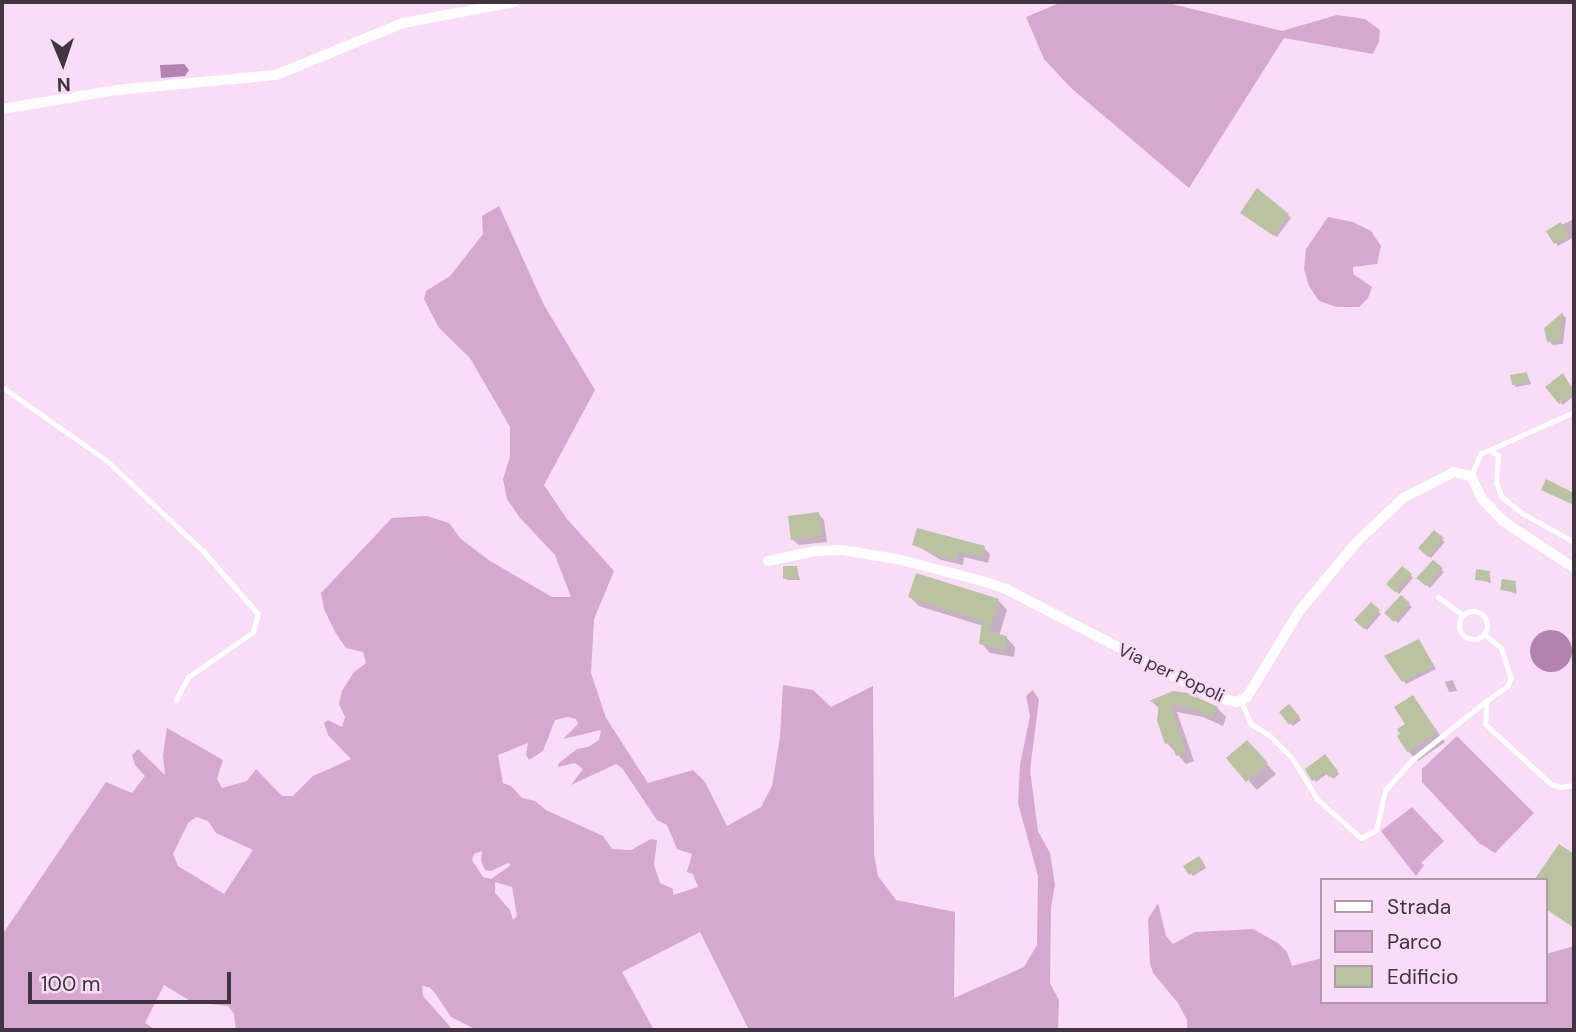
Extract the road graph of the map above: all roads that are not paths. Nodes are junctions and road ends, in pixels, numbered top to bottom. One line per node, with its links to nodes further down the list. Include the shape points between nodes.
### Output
1 (515, 2): 2 (street, via 403,23 276,75 127,89)
2 (2, 109)
3 (2, 387): 13 (lane, via 106,460 203,551 258,614 253,632 188,677)
4 (1574, 412): 5 (lane)
5 (1489, 450): 6 (lane, via 1476,461); 7 (lane, via 1498,455 1500,496)
6 (1471, 476): 9 (street, via 1492,512); 14 (street, Via per Popoli, via 1454,472 1411,493 1385,513 1300,610)
7 (1574, 542)
8 (768, 561): 14 (street, Via per Popoli, via 844,550 982,581 1006,589 1214,697)
9 (1574, 568)
10 (1438, 597): 11 (lane)
11 (1463, 615): 12 (lane, via 1475,610 1485,615); 12 (lane, via 1459,623 1464,635 1477,638)
12 (1485, 634): 15 (lane, via 1501,648 1511,678)
13 (176, 700)
14 (1241, 701): 15 (lane, via 1251,724 1292,758 1317,799 1361,838 1376,830 1385,790 1412,760)
15 (1486, 701): 16 (lane, via 1483,719 1505,745 1551,784)
16 (1574, 785)

